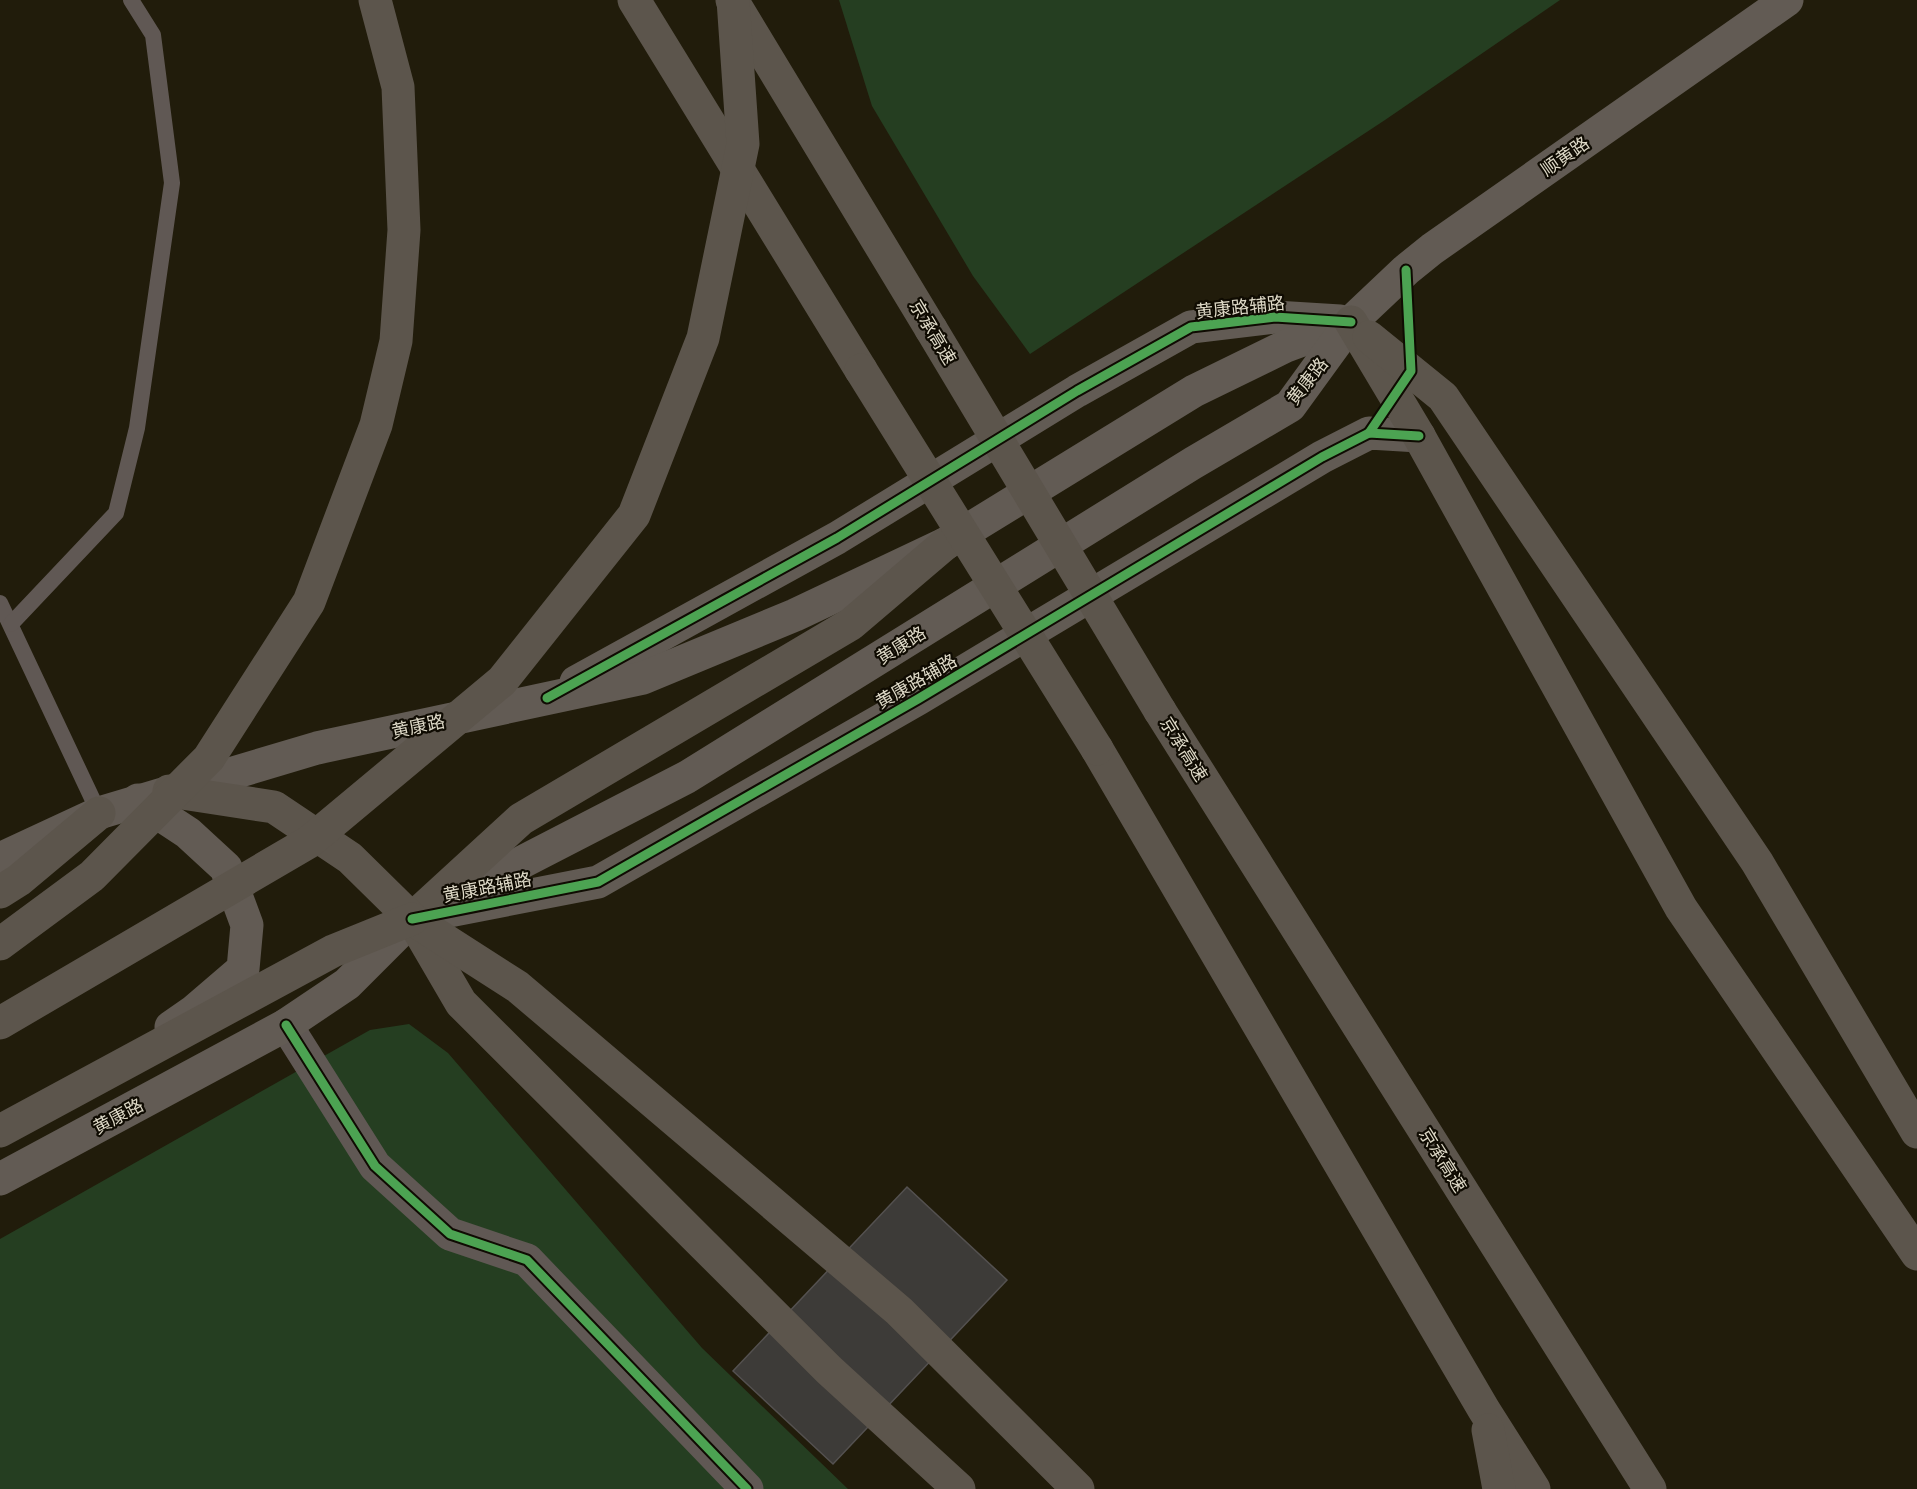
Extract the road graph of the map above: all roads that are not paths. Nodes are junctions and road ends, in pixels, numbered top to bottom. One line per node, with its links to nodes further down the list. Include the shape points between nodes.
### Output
1 (131, 0): 10 (lane, via 153,35 172,183 137,428 116,513)
2 (375, 0): 18 (highway, bridge, via 398,87 404,230 396,341 376,425 309,603 209,758 92,876)
3 (634, 0): 26 (highway, bridge, via 1097,750)
4 (732, 0): 19 (highway, bridge, via 743,144 703,338 634,515 502,681 309,842); 32 (highway, 京承高速, bridge, via 1160,711)
5 (1787, 0): 6 (main road, 顺黄路, via 1432,249)
6 (1351, 322): 7 (highway); 8 (main road, 黄康路, via 1286,346 1194,391); 11 (main road, 黄康路辅路, via 1275,317 1191,327 1077,391 837,538); 17 (main road, 黄康路, via 1290,406 687,777); 23 (highway, via 1443,398 1757,862)
7 (1419, 436): 17 (main road, 黄康路辅路, via 1369,433 1322,457 918,699 598,882); 25 (highway, via 1681,908)
8 (945, 544): 11 (main road, 黄康路, via 795,615 643,678); 17 (highway, via 851,624 521,819)
9 (0, 603): 10 (lane)
10 (11, 624): 14 (lane)
11 (547, 698): 12 (main road, 黄康路, via 318,748)
12 (169, 791): 13 (main road, 黄康路); 17 (highway, via 274,807 350,858)
13 (138, 800): 14 (main road, 黄康路); 21 (main road, via 188,833 226,868 246,925 243,969 194,1011)
14 (99, 813): 15 (main road, 黄康路); 16 (highway, via 19,880)
15 (0, 859)
16 (0, 891)
17 (412, 919): 20 (main road, 黄康路, via 347,984); 21 (highway, via 333,951); 28 (highway, via 461,1003 829,1370); 29 (highway, via 518,987 890,1303)
18 (0, 944)
19 (0, 1023)
20 (286, 1025): 24 (main road, 黄康路); 27 (street, via 375,1166 450,1234 527,1260)
21 (93, 1080): 22 (highway)
22 (0, 1131)
23 (1917, 1132)
24 (0, 1179)
25 (1917, 1254)
26 (1484, 1410): 30 (highway); 31 (highway)
27 (747, 1489)
28 (959, 1489)
29 (1078, 1489)
30 (1500, 1489)
31 (1534, 1489)
32 (1650, 1489)

